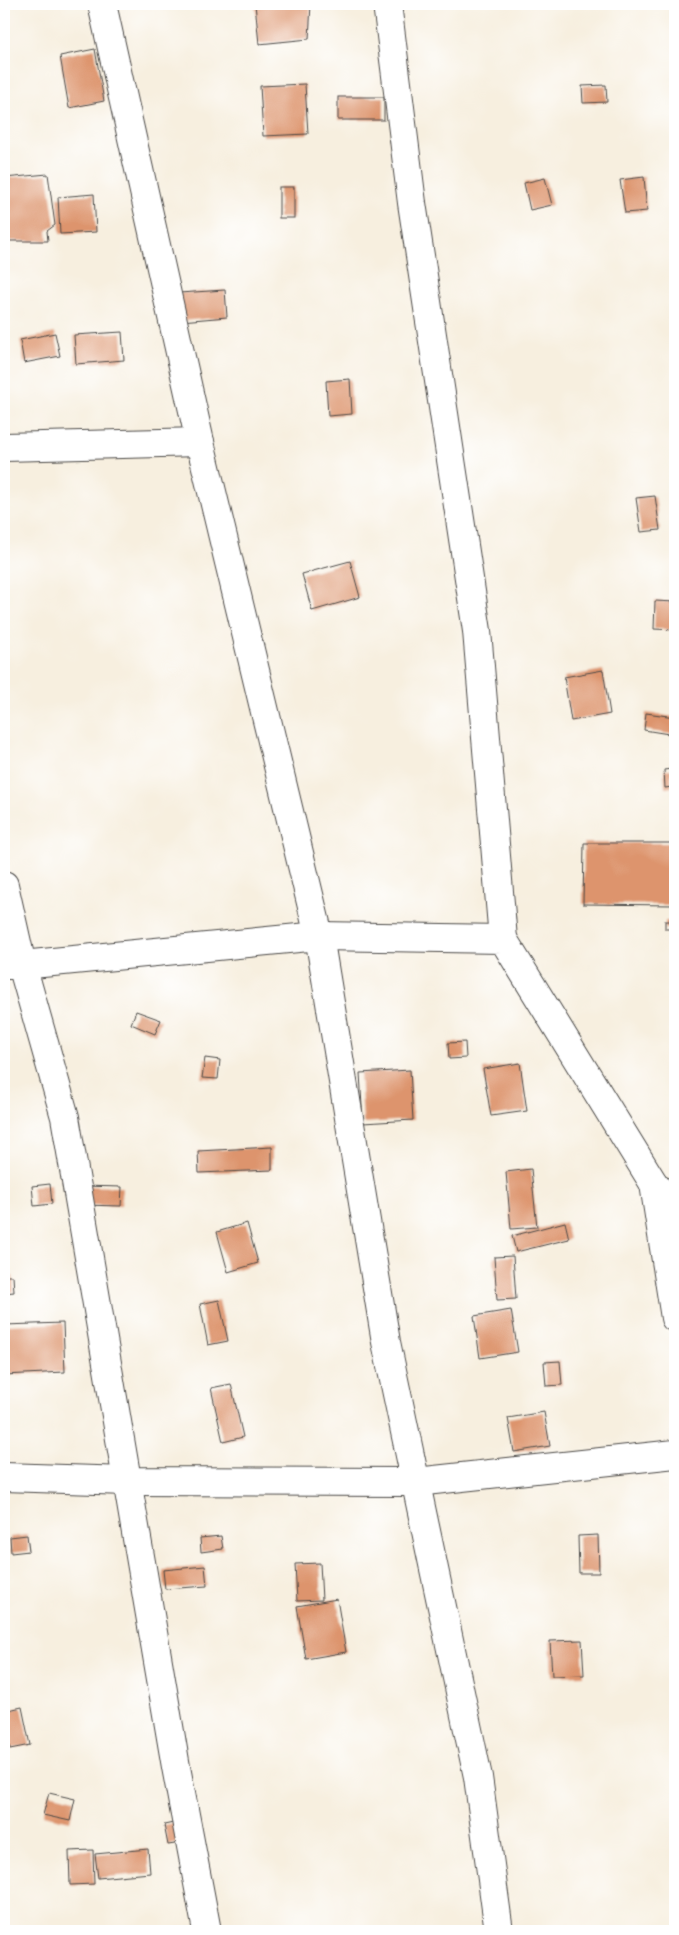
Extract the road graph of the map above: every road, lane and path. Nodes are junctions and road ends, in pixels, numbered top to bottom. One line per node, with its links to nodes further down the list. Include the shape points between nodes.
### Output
1 (102, 4): 3 (street)
2 (387, 4): 7 (street, via 412,203 477,631)
3 (200, 442): 4 (street); 6 (street)
4 (4, 447)
5 (4, 885): 8 (street)
6 (319, 936): 7 (street); 8 (street); 15 (street, via 386,1342)
7 (503, 939): 9 (street)
8 (13, 965): 14 (street, via 65,1117)
9 (654, 1184): 10 (street); 11 (street)
10 (675, 1209)
11 (675, 1318)
12 (675, 1454): 15 (street)
13 (4, 1477): 14 (street)
14 (127, 1481): 15 (street); 16 (street)
15 (416, 1482): 17 (street, via 478,1777)
16 (206, 1931)
17 (499, 1931)

